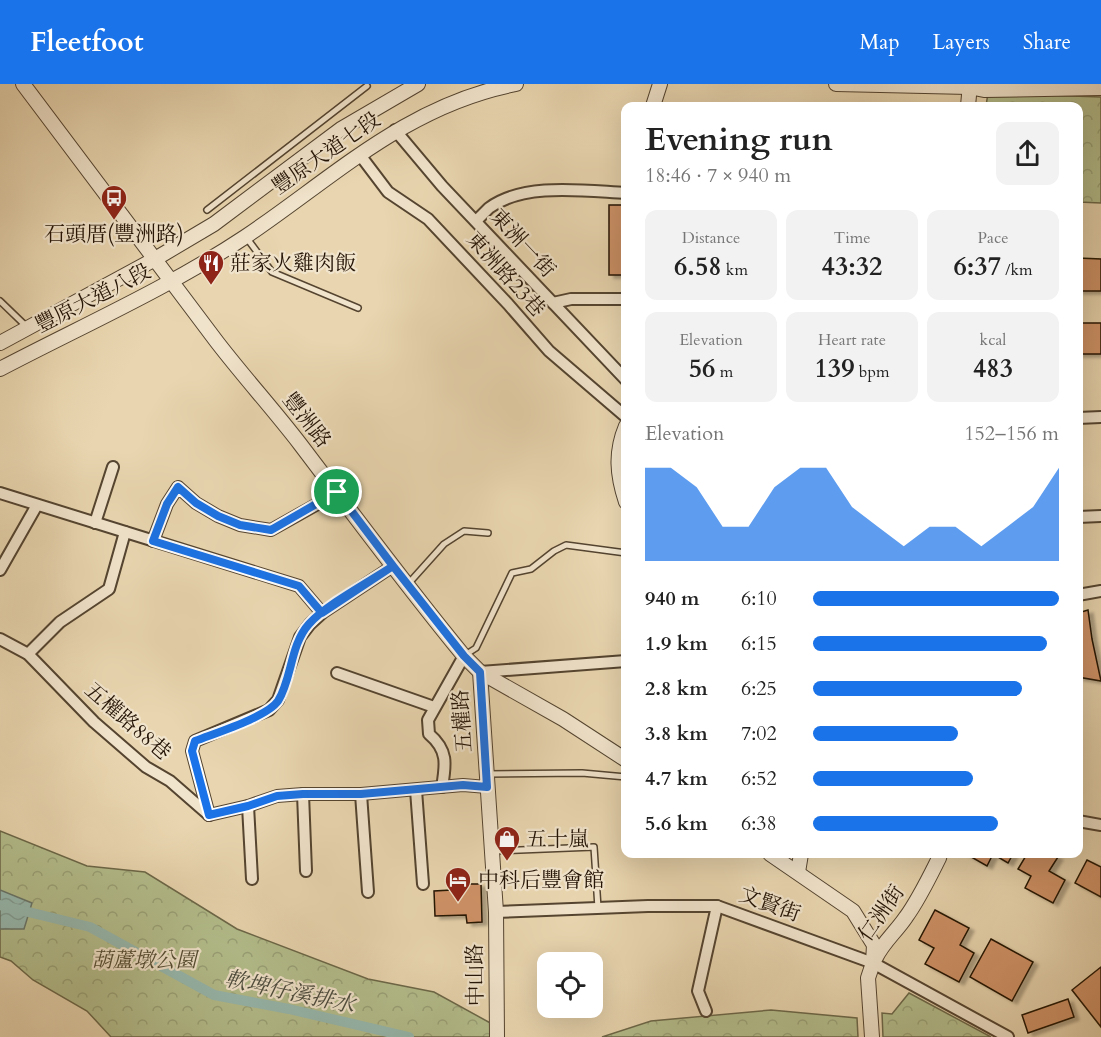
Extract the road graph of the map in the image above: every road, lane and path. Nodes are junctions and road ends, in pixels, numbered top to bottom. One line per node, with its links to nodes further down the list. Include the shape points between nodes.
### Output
1 (23, 84): 19 (street, 豐洲路)
2 (418, 84): 14 (street, 豐原大道七段, via 341,129)
3 (516, 84): 11 (street, 豐原大道七段, via 439,107)
4 (660, 84): 9 (street)
5 (836, 84): 6 (street)
6 (970, 85): 8 (street, via 984,90); 10 (street)
7 (367, 86): 13 (lane)
8 (1101, 88)
9 (654, 102)
10 (968, 102)
11 (395, 130): 12 (street, 豐原大道七段); 17 (street, 東洲一街)
12 (360, 155): 18 (street, 豐原大道七段); 29 (street, 東洲路23巷, via 388,192 428,219 549,351)
13 (263, 167): 14 (lane); 16 (lane)
14 (272, 181): 19 (street, 豐原大道七段, via 214,224)
15 (621, 194): 17 (street, via 554,189 512,197 490,207)
16 (207, 210)
17 (476, 221): 23 (street, 東洲一街)
18 (245, 236): 20 (street, 豐原大道七段); 24 (lane, via 272,272)
19 (155, 259): 20 (street, 豐洲路); 25 (street, 豐原大道八段)
20 (173, 282): 27 (street, 豐原大道八段); 35 (street, 豐洲路)
21 (621, 299): 23 (street)
22 (0, 301): 25 (lane)
23 (553, 303): 28 (street, 東洲一街)
24 (358, 308)
25 (28, 328): 26 (street, 豐原大道八段)
26 (0, 343)
27 (0, 369)
28 (621, 375)
29 (621, 413)
30 (1101, 417): 31 (street)
31 (1083, 418)
32 (621, 438): 34 (street)
33 (113, 467): 40 (street)
34 (621, 484)
35 (337, 492): 43 (street, via 271,530 240,525 218,516 178,487); 45 (street, 豐洲路)
36 (0, 493): 37 (street)
37 (37, 505): 40 (street); 46 (street)
38 (1101, 516): 39 (street)
39 (1083, 517)
40 (95, 523): 41 (street)
41 (125, 532): 43 (street); 52 (street, via 109,589 60,622)
42 (488, 533): 47 (lane, via 464,531 444,544)
43 (153, 541): 50 (street, via 299,586)
44 (621, 552): 53 (lane, via 566,545 531,569 512,573 476,648)
45 (393, 566): 47 (street, 豐洲路); 50 (street)
46 (0, 570)
47 (408, 585): 53 (street, 豐洲路)
48 (1101, 591): 49 (street)
49 (1083, 594)
50 (322, 613): 66 (street, via 300,637 278,700 269,710 195,741 192,751)
51 (0, 639): 52 (street, 五權路88巷)
52 (28, 654): 66 (street, 五權路88巷, via 94,722)
53 (464, 656): 55 (street, 豐洲路); 57 (street)
54 (621, 661): 55 (street, 五權路)
55 (480, 672): 58 (street, 豐洲路, via 563,718); 60 (street, 五權路)
56 (337, 673): 57 (street)
57 (434, 707): 61 (street, via 428,720 429,734 445,756)
58 (621, 757)
59 (621, 777): 60 (lane, via 582,773)
60 (487, 780): 61 (street); 69 (street, 五權路)
61 (442, 787): 62 (street)
62 (416, 790): 64 (street); 76 (street)
63 (303, 794): 64 (street); 65 (street, via 277,796); 73 (street)
64 (361, 794): 77 (street)
65 (248, 806): 66 (street); 75 (street)
66 (209, 815)
67 (1083, 822): 68 (street)
68 (1101, 825)
69 (493, 851): 79 (lane, via 594,847); 80 (street, 五權路)
70 (776, 858): 74 (street)
71 (800, 858): 74 (street)
72 (939, 858): 81 (street, 仁洲街, via 906,918 882,945)
73 (306, 871)
74 (798, 872): 81 (street, via 854,911 874,945)
75 (252, 879)
76 (423, 884)
77 (368, 892)
78 (717, 906): 79 (street, 文賢街); 81 (street, 文賢街); 82 (street, via 698,991)
79 (598, 908): 80 (street, 文賢街)
80 (496, 912): 83 (street, 中山路)
81 (873, 963): 84 (street, via 868,978); 85 (street, 文賢街)
82 (706, 1011)
83 (497, 1037)
84 (872, 1037)
85 (1008, 1037)

